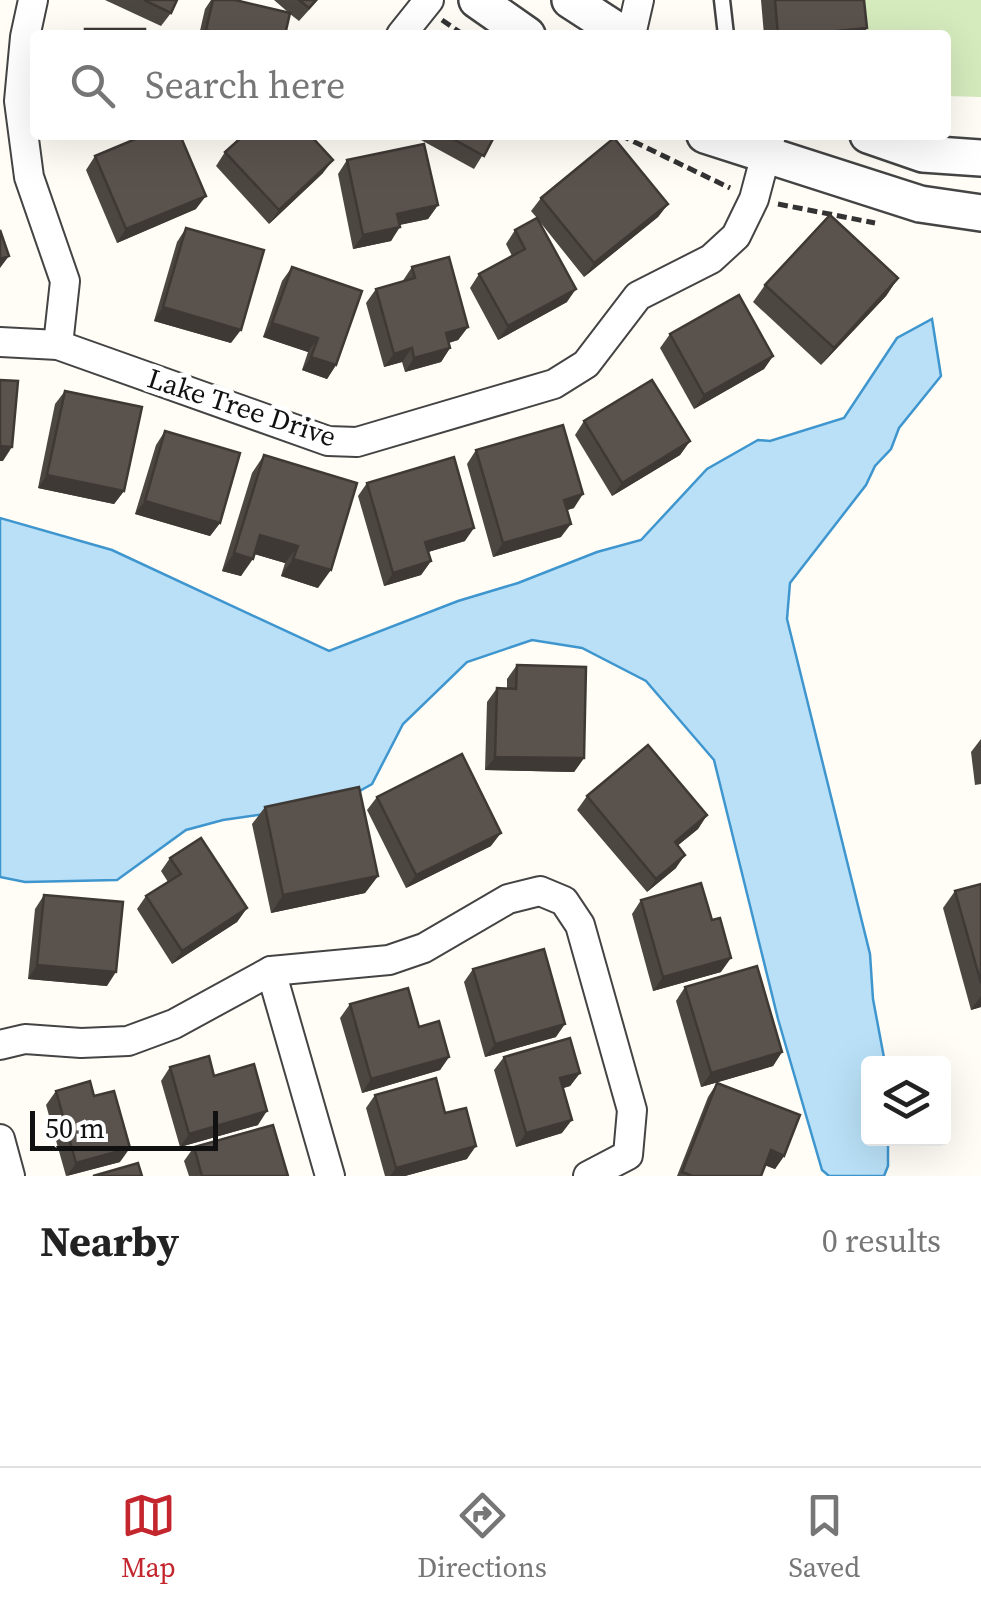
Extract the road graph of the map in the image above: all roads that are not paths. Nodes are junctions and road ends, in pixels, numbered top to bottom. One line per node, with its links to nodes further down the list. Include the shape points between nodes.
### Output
1 (33, 0): 18 (street, via 18,101 29,177 65,281)
2 (428, 0): 7 (street)
3 (476, 0): 8 (street)
4 (570, 0): 9 (street)
5 (639, 0): 10 (street)
6 (722, 0): 11 (lane)
7 (405, 30)
8 (520, 30)
9 (620, 30)
10 (630, 30)
11 (725, 30)
12 (734, 140): 14 (street)
13 (882, 140): 15 (street, via 923,154)
14 (769, 146): 16 (street, via 920,204); 18 (street, Lake Tree Drive, via 736,236 711,259 638,296 586,364 554,384 356,442 328,440)
15 (981, 158)
16 (981, 213)
17 (0, 342): 18 (street, Lake Tree Drive)
18 (58, 345)
19 (271, 971): 20 (street, via 128,1041 25,1039); 23 (street); 24 (street, via 389,960 424,948 508,898 540,891 564,901 580,925 632,1110 628,1154)
20 (0, 1045)
21 (0, 1140): 22 (street)
22 (10, 1176)
23 (330, 1176)
24 (588, 1176)

